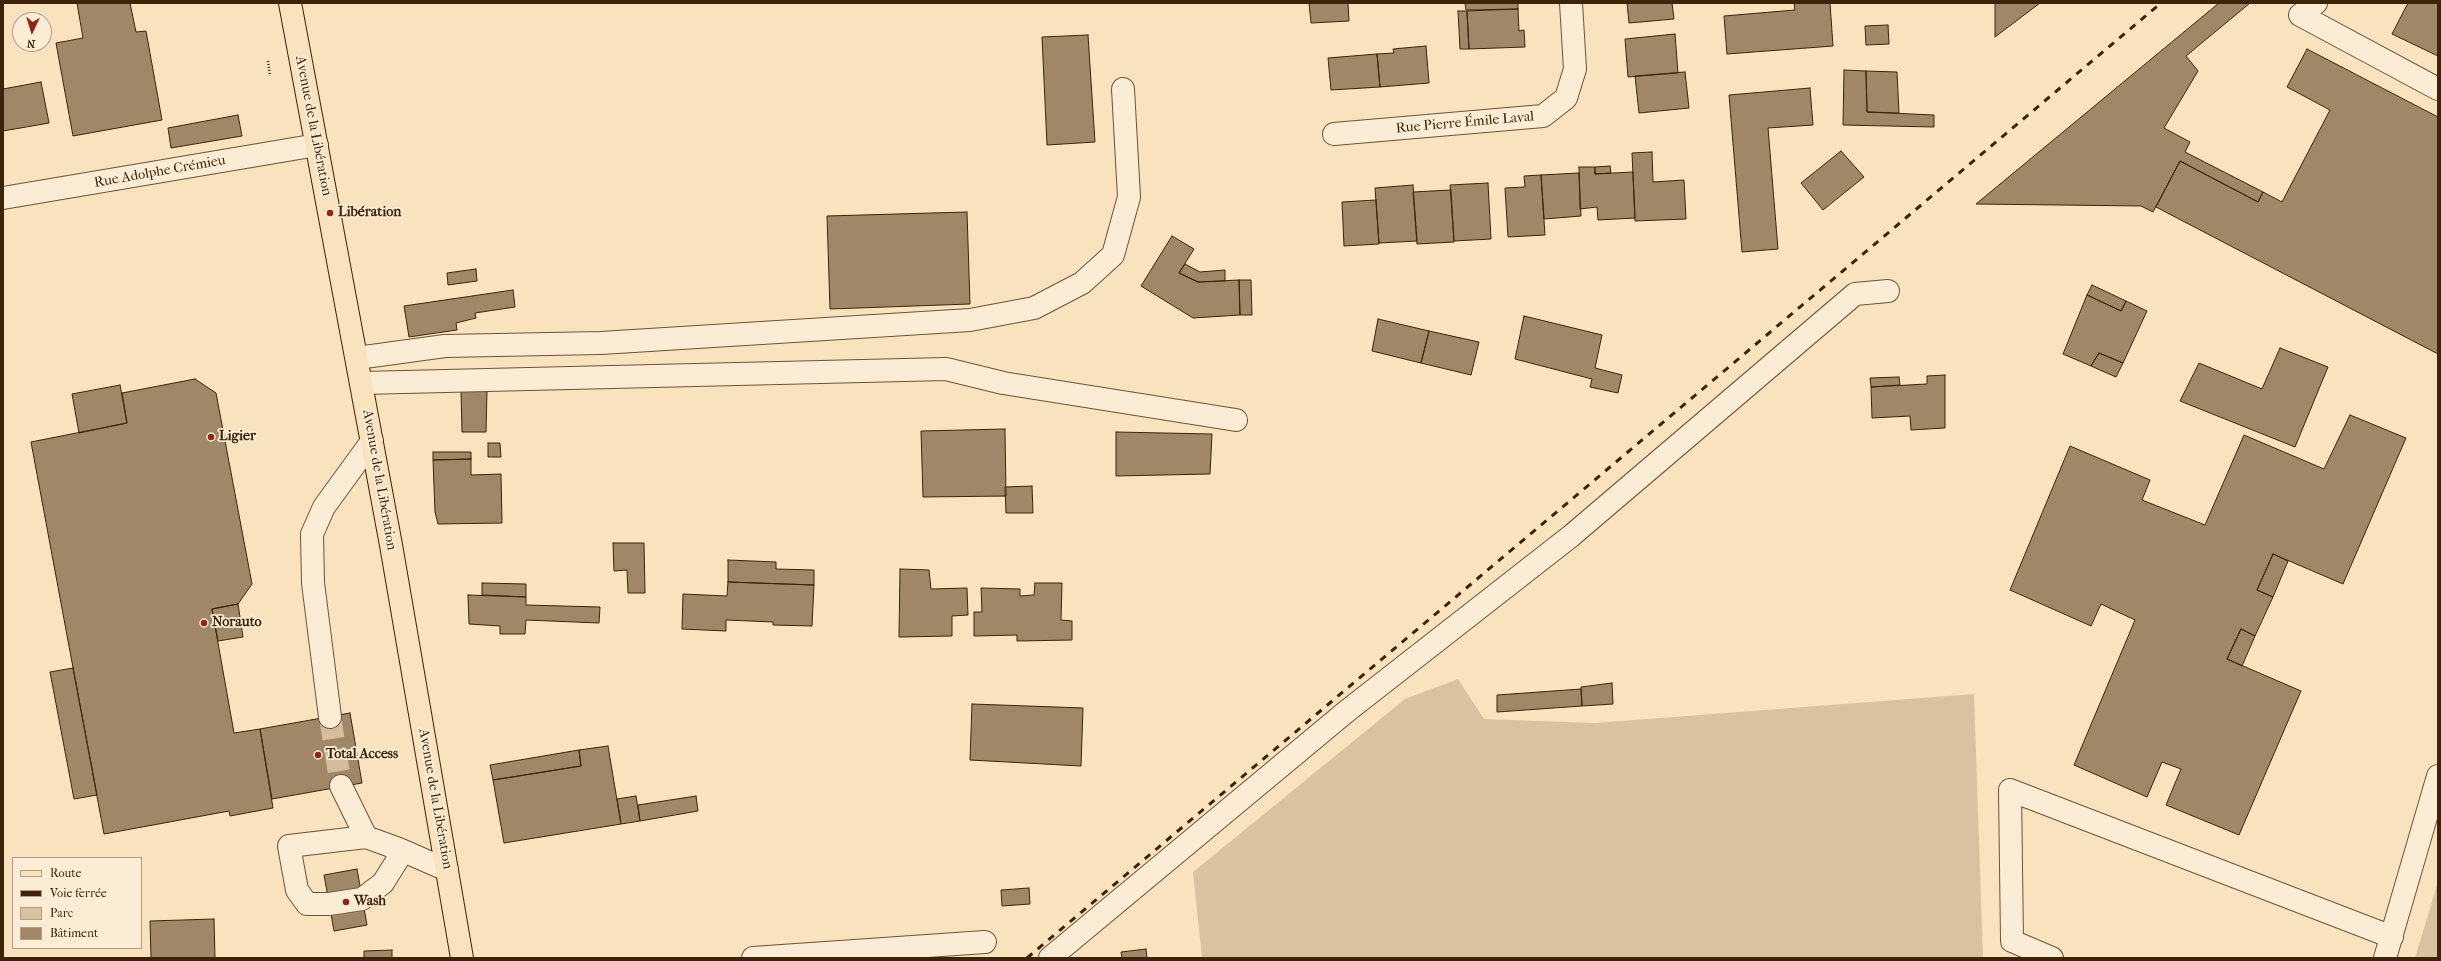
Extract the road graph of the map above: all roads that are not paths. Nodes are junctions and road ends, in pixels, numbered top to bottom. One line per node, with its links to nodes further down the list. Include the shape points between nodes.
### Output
1 (290, 3): 7 (main road, Avenue de la Libération)
2 (1572, 3): 6 (street, Rue Pierre Émile Laval, via 1575,69 1566,98 1543,116)
3 (2316, 3): 5 (street, via 2300,16)
4 (1123, 89): 10 (street, via 1129,197 1113,254 1082,283 1034,308 970,320 601,343 445,346)
5 (2438, 89)
6 (1334, 134)
7 (317, 145): 8 (street, Rue Adolphe Crémieu); 10 (main road, Avenue de la Libération)
8 (3, 198)
9 (1888, 291): 24 (street, via 1855,294 1571,536 1347,711)
10 (357, 358): 11 (main road, Avenue de la Libération)
11 (362, 383): 12 (street, via 946,369 1003,383); 13 (main road, Avenue de la Libération)
12 (1236, 420)
13 (372, 441): 14 (street, via 324,507 312,534 313,583); 19 (main road, Avenue de la Libération)
14 (330, 717)
15 (2438, 776): 20 (street)
16 (341, 786): 17 (street)
17 (366, 837): 18 (street); 18 (street, via 290,846 297,890 307,904 362,899 383,883)
18 (403, 851): 19 (street)
19 (447, 870): 22 (main road, Avenue de la Libération)
20 (2392, 937): 25 (street, via 2010,790 2012,941); 26 (street)
21 (985, 942): 23 (street)
22 (462, 958)
23 (753, 958)
24 (1050, 958)
25 (2052, 958)
26 (2386, 958)

